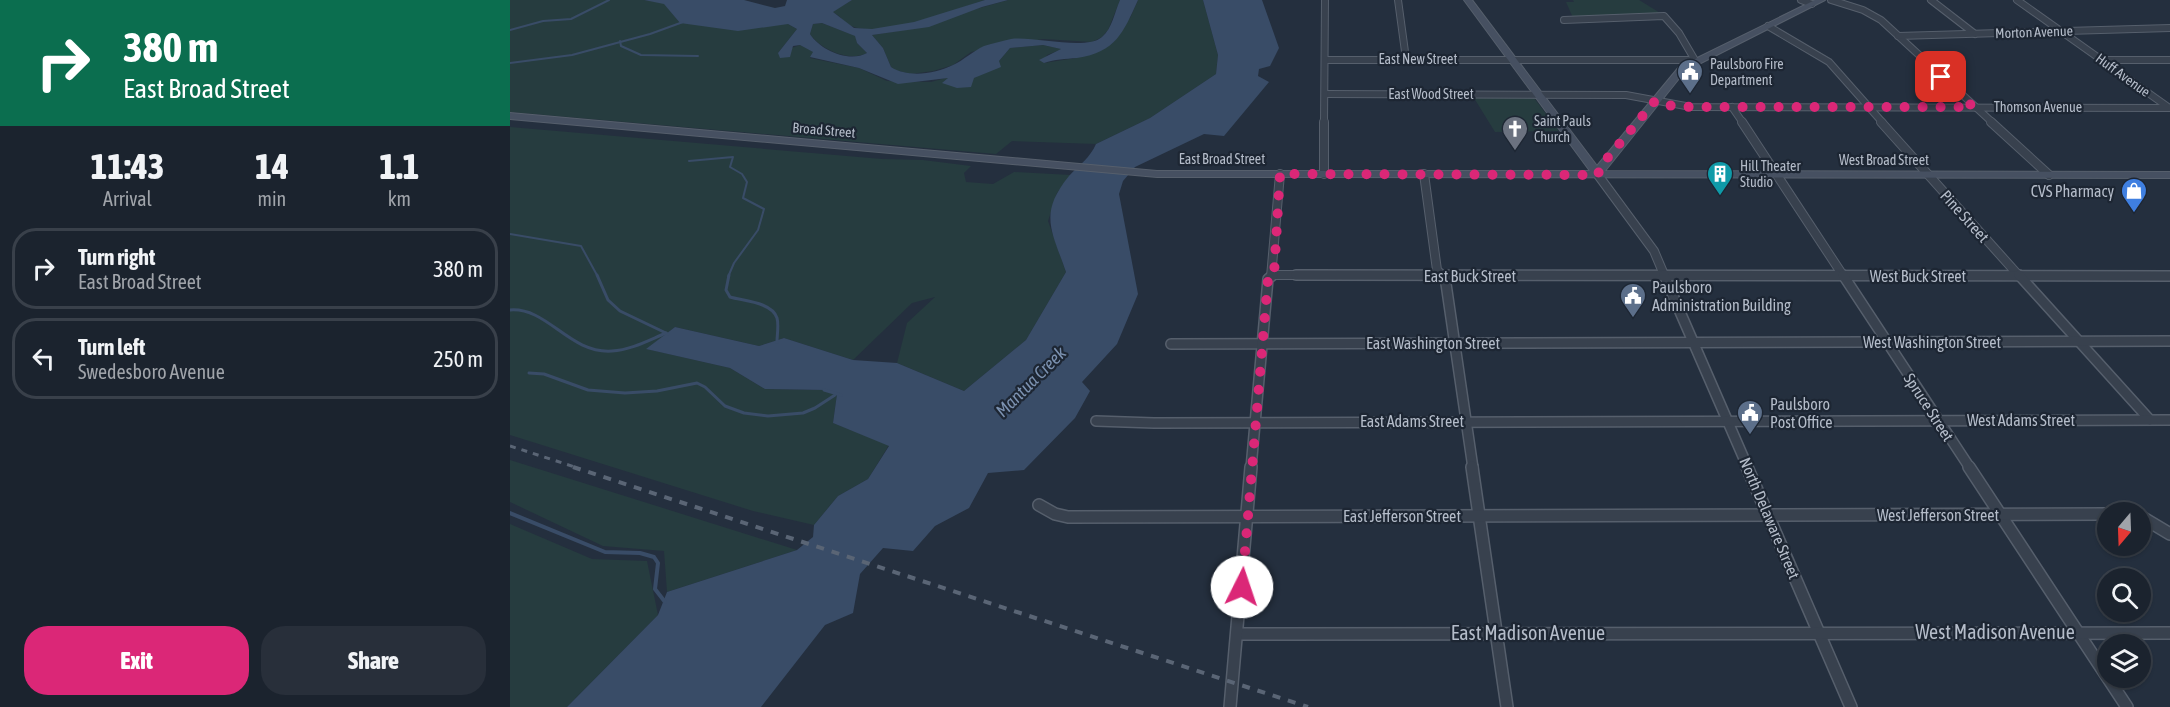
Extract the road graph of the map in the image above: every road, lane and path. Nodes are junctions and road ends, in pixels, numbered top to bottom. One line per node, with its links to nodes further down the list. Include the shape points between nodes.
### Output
1 (1324, 0): 17 (street)
2 (1398, 0): 15 (street)
3 (1468, 0): 16 (main road)
4 (1801, 0): 8 (street)
5 (1831, 0): 14 (street, via 1874,14)
6 (1931, 0): 13 (street)
7 (2018, 0): 12 (street, Huff Avenue)
8 (1816, 2): 10 (main road)
9 (1564, 20): 20 (street, via 1664,16 1678,33)
10 (1768, 26): 20 (main road); 25 (street, Pine Street, via 1829,62)
11 (2170, 28): 12 (street, Morton Avenue)
12 (2063, 32): 13 (street, Morton Avenue); 18 (street, Huff Avenue)
13 (1975, 34): 14 (street, Morton Avenue)
14 (1898, 36): 26 (street)
15 (1406, 59): 16 (street, East New Street); 17 (street, East New Street)
16 (1511, 59): 20 (street, East New Street, via 1688,60); 22 (main road)
17 (1325, 60): 21 (street)
18 (2103, 60): 19 (street); 27 (street, Huff Avenue)
19 (2170, 60)
20 (1693, 64): 23 (main road, via 1682,69)
21 (1325, 94): 22 (street, East Wood Street); 31 (street)
22 (1537, 94): 23 (street, East Wood Street, via 1626,95); 33 (main road)
23 (1655, 101): 24 (street, Thomson Avenue, via 1672,106); 33 (main road, via 1600,167)
24 (1732, 107): 25 (street, Thomson Avenue); 34 (street, Spruce Street)
25 (1868, 107): 26 (street, Thomson Avenue); 35 (street, Pine Street)
26 (1973, 107): 27 (street, Thomson Avenue); 36 (street)
27 (2170, 108)
28 (510, 116): 29 (main road, Broad Street)
29 (1135, 172): 30 (main road, East Broad Street)
30 (1280, 174): 31 (main road, East Broad Street); 38 (street)
31 (1324, 174): 32 (main road, East Broad Street)
32 (1424, 174): 33 (main road, East Broad Street); 43 (street, via 1437,270)
33 (1598, 175): 34 (main road, West Broad Street); 39 (street, North Delaware Street, via 1647,239)
34 (1776, 175): 35 (main road, West Broad Street); 40 (street, Spruce Street)
35 (1928, 175): 36 (main road, West Broad Street); 41 (street, Pine Street)
36 (2049, 175): 37 (main road, West Broad Street)
37 (2170, 175)
38 (1274, 275): 43 (street, East Buck Street); 50 (street, via 1268,279)
39 (1666, 276): 40 (street, West Buck Street); 43 (street, East Buck Street); 46 (street, North Delaware Street)
40 (1843, 276): 41 (street, West Buck Street); 47 (street, Spruce Street)
41 (2019, 276): 42 (street, West Buck Street); 44 (street, Pine Street)
42 (2170, 276)
43 (1445, 277): 48 (street)
44 (2078, 341): 45 (street, West Washington Street); 47 (street, West Washington Street); 52 (street, Pine Street)
45 (2170, 341)
46 (1695, 342): 47 (street, West Washington Street); 48 (street, East Washington Street); 56 (street, North Delaware Street)
47 (1886, 342): 51 (street, Spruce Street)
48 (1454, 343): 50 (street, East Washington Street); 55 (street)
49 (1171, 344): 50 (street, East Washington Street)
50 (1262, 344): 57 (street)
51 (1938, 420): 52 (street, West Adams Street); 56 (street, West Adams Street); 60 (street, Spruce Street)
52 (2150, 420): 53 (street, West Adams Street)
53 (2170, 420)
54 (1096, 421): 57 (street, East Adams Street)
55 (1466, 421): 56 (street, East Adams Street); 57 (street, East Adams Street); 61 (street)
56 (1728, 421): 62 (street, North Delaware Street)
57 (1256, 422): 63 (street)
58 (1039, 505): 63 (street, East Jefferson Street, via 1068,517)
59 (2097, 514): 60 (street, West Jefferson Street)
60 (2000, 515): 62 (street, West Jefferson Street); 66 (street, Spruce Street)
61 (1479, 516): 62 (street, East Jefferson Street); 63 (street, East Jefferson Street); 67 (street)
62 (1768, 516): 68 (street, North Delaware Street)
63 (1247, 517): 70 (street)
64 (2151, 523): 65 (street)
65 (2170, 534)
66 (2076, 632): 68 (street, West Madison Avenue); 69 (street, West Madison Avenue); 74 (street, Spruce Street)
67 (1495, 633): 68 (street, East Madison Avenue); 70 (street, East Madison Avenue); 72 (street)
68 (1819, 633): 73 (street, North Delaware Street)
69 (2170, 633)
70 (1238, 634): 71 (street)
71 (1230, 707)
72 (1507, 707)
73 (1851, 707)
74 (2127, 707)

